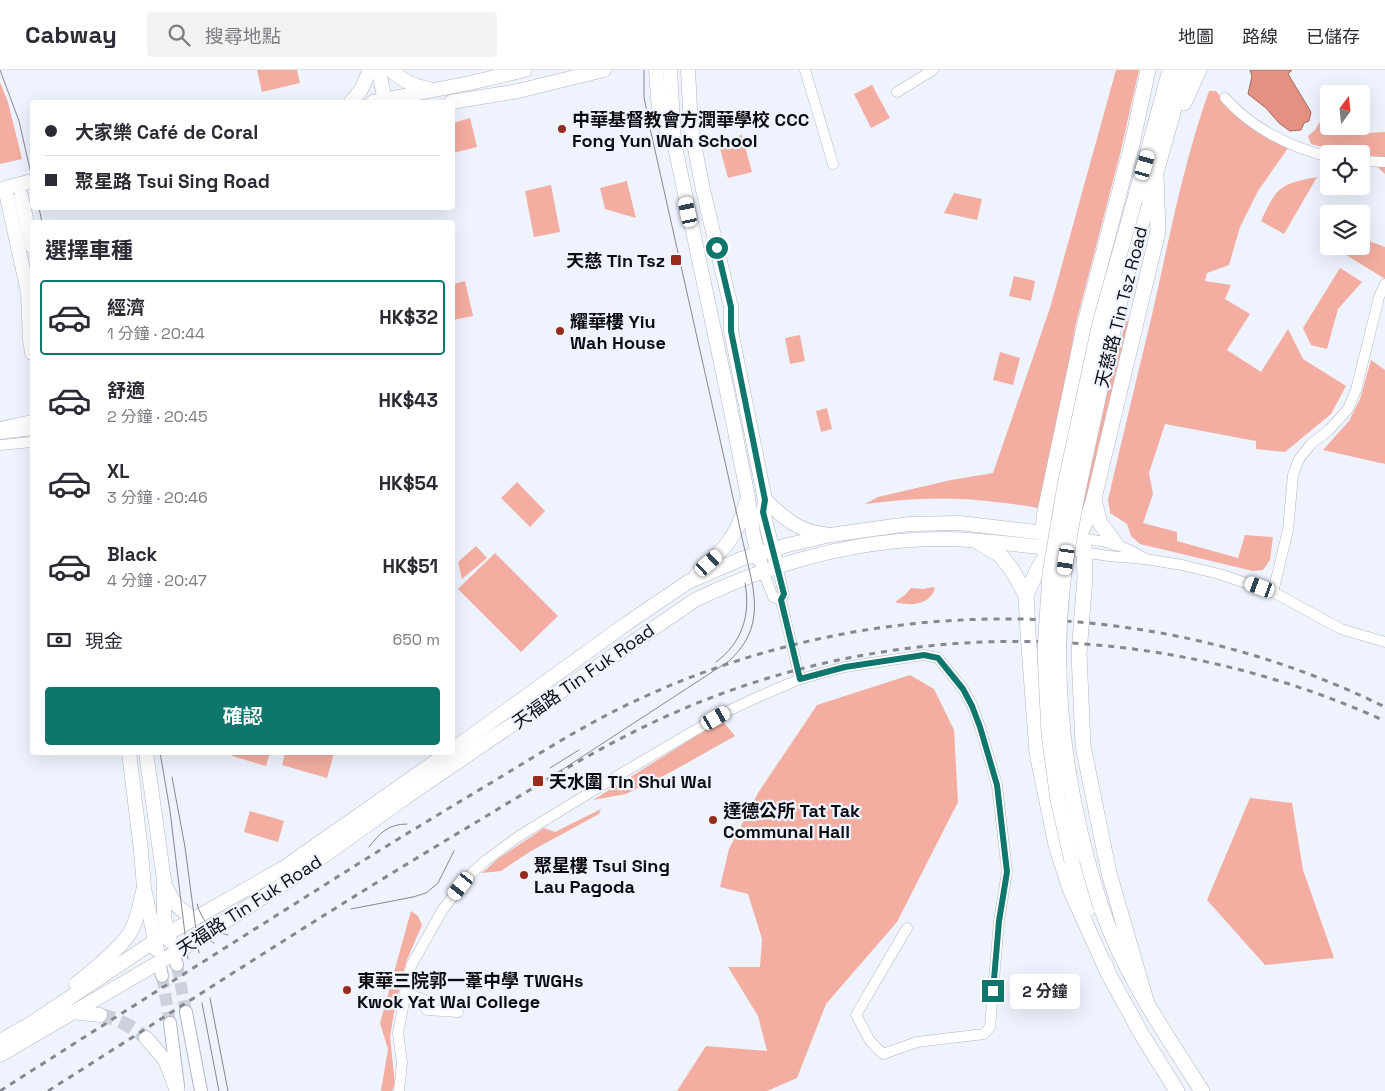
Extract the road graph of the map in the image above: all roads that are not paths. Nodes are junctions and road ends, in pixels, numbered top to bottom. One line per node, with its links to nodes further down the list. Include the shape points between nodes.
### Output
1 (370, 70): 19 (main road, via 361,90)
2 (379, 70): 20 (main road)
3 (391, 70): 16 (main road, via 415,85)
4 (525, 70): 16 (main road)
5 (604, 70): 22 (main road, via 518,91)
6 (656, 70): 24 (main road, via 662,123)
7 (670, 70): 24 (main road)
8 (688, 70): 34 (main road, via 691,128)
9 (805, 70): 29 (street)
10 (934, 70): 17 (street)
11 (1148, 70): 50 (main road, via 1084,327 1047,503)
12 (1164, 70): 23 (main road)
13 (1170, 70): 23 (main road, 天慈路 Tin Tsz Road)
14 (1185, 70): 25 (main road, 天慈路 Tin Tsz Road)
15 (1199, 70): 25 (main road)
16 (437, 90): 21 (main road)
17 (897, 92)
18 (1225, 98): 26 (street, via 1274,136)
19 (352, 100)
20 (380, 100)
21 (390, 100)
22 (455, 101)
23 (1154, 131): 33 (main road, 天慈路 Tin Tsz Road)
24 (674, 142): 38 (main road)
25 (1165, 143): 30 (main road, 天慈路 Tin Tsz Road)
26 (1320, 154)
27 (1370, 162): 28 (street)
28 (1385, 162)
29 (832, 164)
30 (1156, 176): 33 (main road, 天慈路 Tin Tsz Road); 46 (main road, via 1158,231)
31 (30, 183): 32 (main road)
32 (16, 198): 35 (main road); 37 (main road)
33 (1142, 200): 50 (main road, 天慈路 Tin Tsz Road, bridge, via 1100,323)
34 (713, 231): 38 (main road, via 712,264 722,321); 47 (main road, via 731,307 731,331)
35 (30, 240)
36 (1385, 284): 58 (street, via 1348,409 1311,444 1293,475 1288,530)
37 (30, 333)
38 (711, 336): 45 (main road, via 728,396)
39 (30, 420): 40 (street)
40 (0, 427)
41 (30, 430): 42 (street)
42 (0, 434)
43 (30, 442): 44 (street)
44 (0, 445)
45 (748, 497): 53 (main road); 57 (main road, via 735,536)
46 (1094, 498): 50 (main road, via 1084,526); 51 (main road, via 1100,523)
47 (765, 500): 48 (main road, via 801,528); 52 (main road, via 763,512)
48 (830, 535): 50 (main road, 天福路 Tin Fuk Road, via 886,526 959,523); 52 (main road, 天福路 Tin Fuk Road)
49 (977, 541): 50 (main road, 天福路 Tin Fuk Road); 55 (main road, 天福路 Tin Fuk Road, via 945,539 879,543 821,554); 59 (main road, via 1000,555)
50 (1064, 543): 51 (street, 天福路 Tin Fuk Road); 54 (street, via 1109,556); 59 (main road); 75 (main road, bridge, via 1046,625 1046,704 1064,829); 78 (main road, via 1085,578 1079,653 1083,746 1109,873); 78 (main road, bridge, via 1059,647 1062,725 1075,815 1100,907 1115,944)
51 (1115, 543): 54 (street, 天福路 Tin Fuk Road)
52 (772, 550): 53 (main road, 天福路 Tin Fuk Road); 55 (main road)
53 (758, 554): 56 (main road); 57 (main road, 天福路 Tin Fuk Road)
54 (1145, 558): 58 (street, via 1182,564)
55 (777, 567): 56 (main road, 天福路 Tin Fuk Road); 60 (street, via 784,594)
56 (763, 571): 60 (street, via 774,597); 73 (main road, 天福路 Tin Fuk Road, via 695,600 664,620)
57 (688, 582): 63 (main road, 天福路 Tin Fuk Road)
58 (1273, 592): 61 (street, via 1342,629)
59 (1026, 595): 75 (main road, via 1037,753 1056,845 1070,889)
60 (781, 600): 62 (street)
61 (1385, 642)
62 (800, 679): 70 (street, via 845,667 931,656 938,658 948,670 972,706 997,785 1007,872 999,921 990,1027 984,1034 917,1042 883,1054 870,1041 856,1015); 77 (street, via 728,711 501,848 471,874 442,909 411,966)
63 (455, 748)
64 (129, 755): 68 (main road)
65 (146, 755): 67 (main road)
66 (445, 755): 69 (main road, 天福路 Tin Fuk Road, via 285,868)
67 (164, 880): 69 (main road, via 175,904); 71 (main road, via 164,917)
68 (144, 888): 72 (main road); 84 (main road, via 135,920 124,941)
69 (194, 919): 71 (main road, 天福路 Tin Fuk Road)
70 (907, 928)
71 (168, 934): 72 (main road, 天福路 Tin Fuk Road); 73 (main road)
72 (155, 941): 74 (main road); 84 (main road, 天福路 Tin Fuk Road)
73 (175, 959): 74 (main road, 天福路 Tin Fuk Road)
74 (159, 962): 76 (street); 79 (main road, 天福路 Tin Fuk Road)
75 (1108, 973): 91 (main road)
76 (162, 976)
77 (405, 992): 81 (street, via 424,1000 427,1010); 90 (street, via 398,1032 402,1063)
78 (1147, 1004): 92 (main road)
79 (72, 1012): 82 (main road); 87 (main road, 天福路 Tin Fuk Road)
80 (186, 1012): 89 (street)
81 (458, 1012)
82 (100, 1015)
83 (170, 1023): 88 (street)
84 (30, 1024): 86 (main road)
85 (146, 1038): 88 (main road, via 165,1060)
86 (0, 1041)
87 (0, 1055)
88 (178, 1091)
89 (201, 1091)
90 (399, 1091)
91 (1177, 1091)
92 (1202, 1091)

